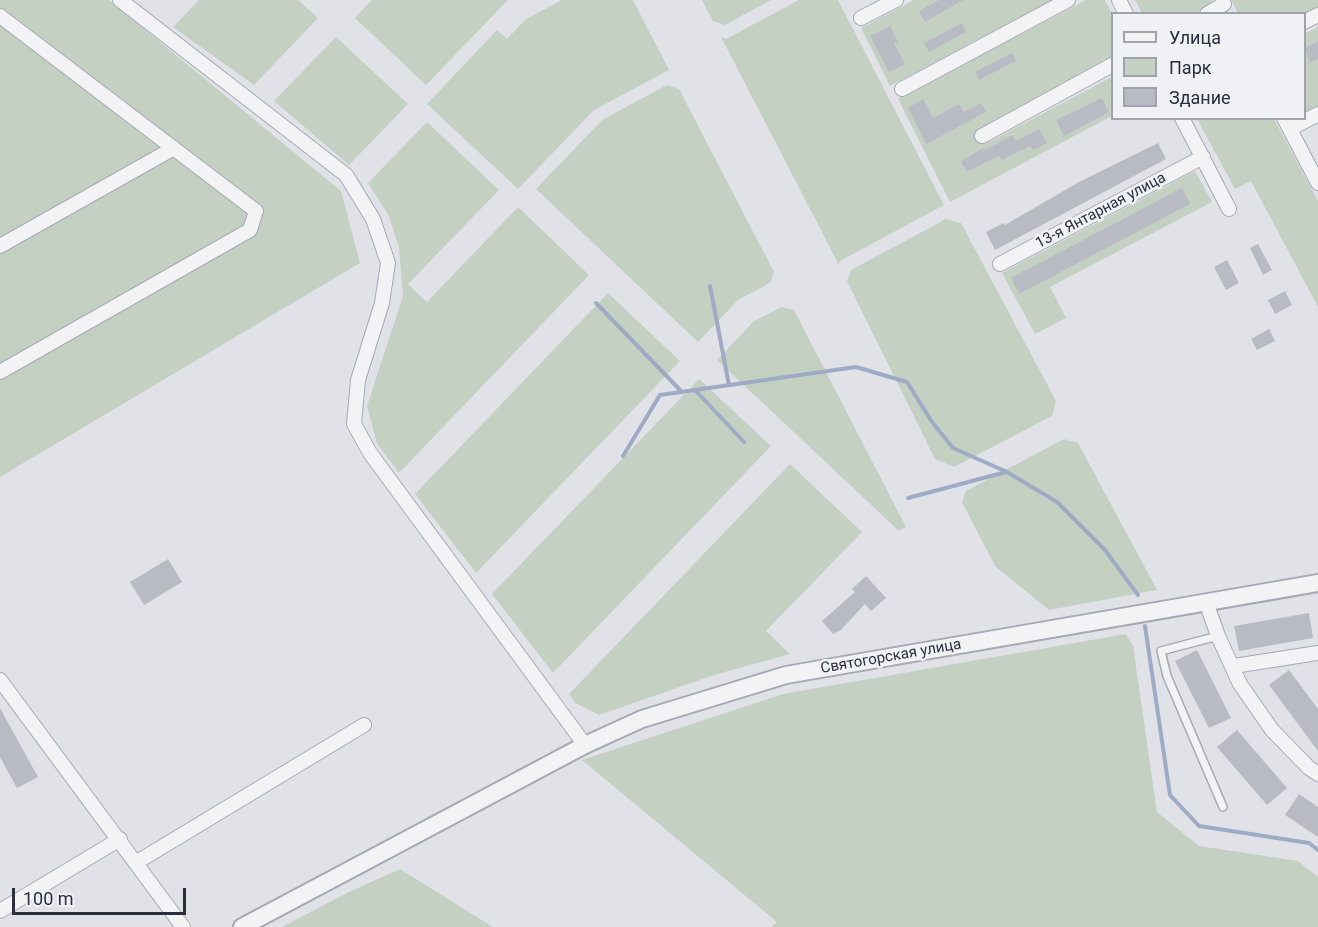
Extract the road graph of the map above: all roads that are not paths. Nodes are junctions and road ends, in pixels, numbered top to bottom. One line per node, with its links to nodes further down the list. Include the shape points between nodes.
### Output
1 (120, 0): 25 (street, via 346,175 373,219 388,263 382,303 358,380 354,424 370,453)
2 (896, 0): 4 (street)
3 (1068, 0): 7 (street)
4 (861, 18)
5 (2, 20): 11 (street)
6 (1111, 66): 10 (street)
7 (902, 88)
8 (1183, 120): 12 (street)
9 (1287, 124): 13 (street)
10 (982, 136)
11 (174, 148): 15 (street); 17 (street, via 256,211 250,230)
12 (1203, 157): 14 (street); 16 (street, 13-я Янтарная улица)
13 (1318, 183)
14 (1229, 209)
15 (0, 246)
16 (1000, 264)
17 (0, 372)
18 (1318, 583): 19 (street, Святогорская улица)
19 (1206, 602): 20 (street); 25 (street, Святогорская улица, via 786,675 642,718)
20 (1218, 636): 22 (street); 27 (lane, via 1161,651 1167,676)
21 (1318, 653): 22 (street)
22 (1234, 666): 26 (street, via 1240,684 1272,730)
23 (0, 680): 28 (street)
24 (364, 725): 29 (street)
25 (585, 745): 32 (street, Святогорская улица)
26 (1318, 774)
27 (1223, 807)
28 (120, 839): 29 (street); 30 (street)
29 (137, 862): 31 (street)
30 (0, 911)
31 (183, 927)
32 (242, 927)

